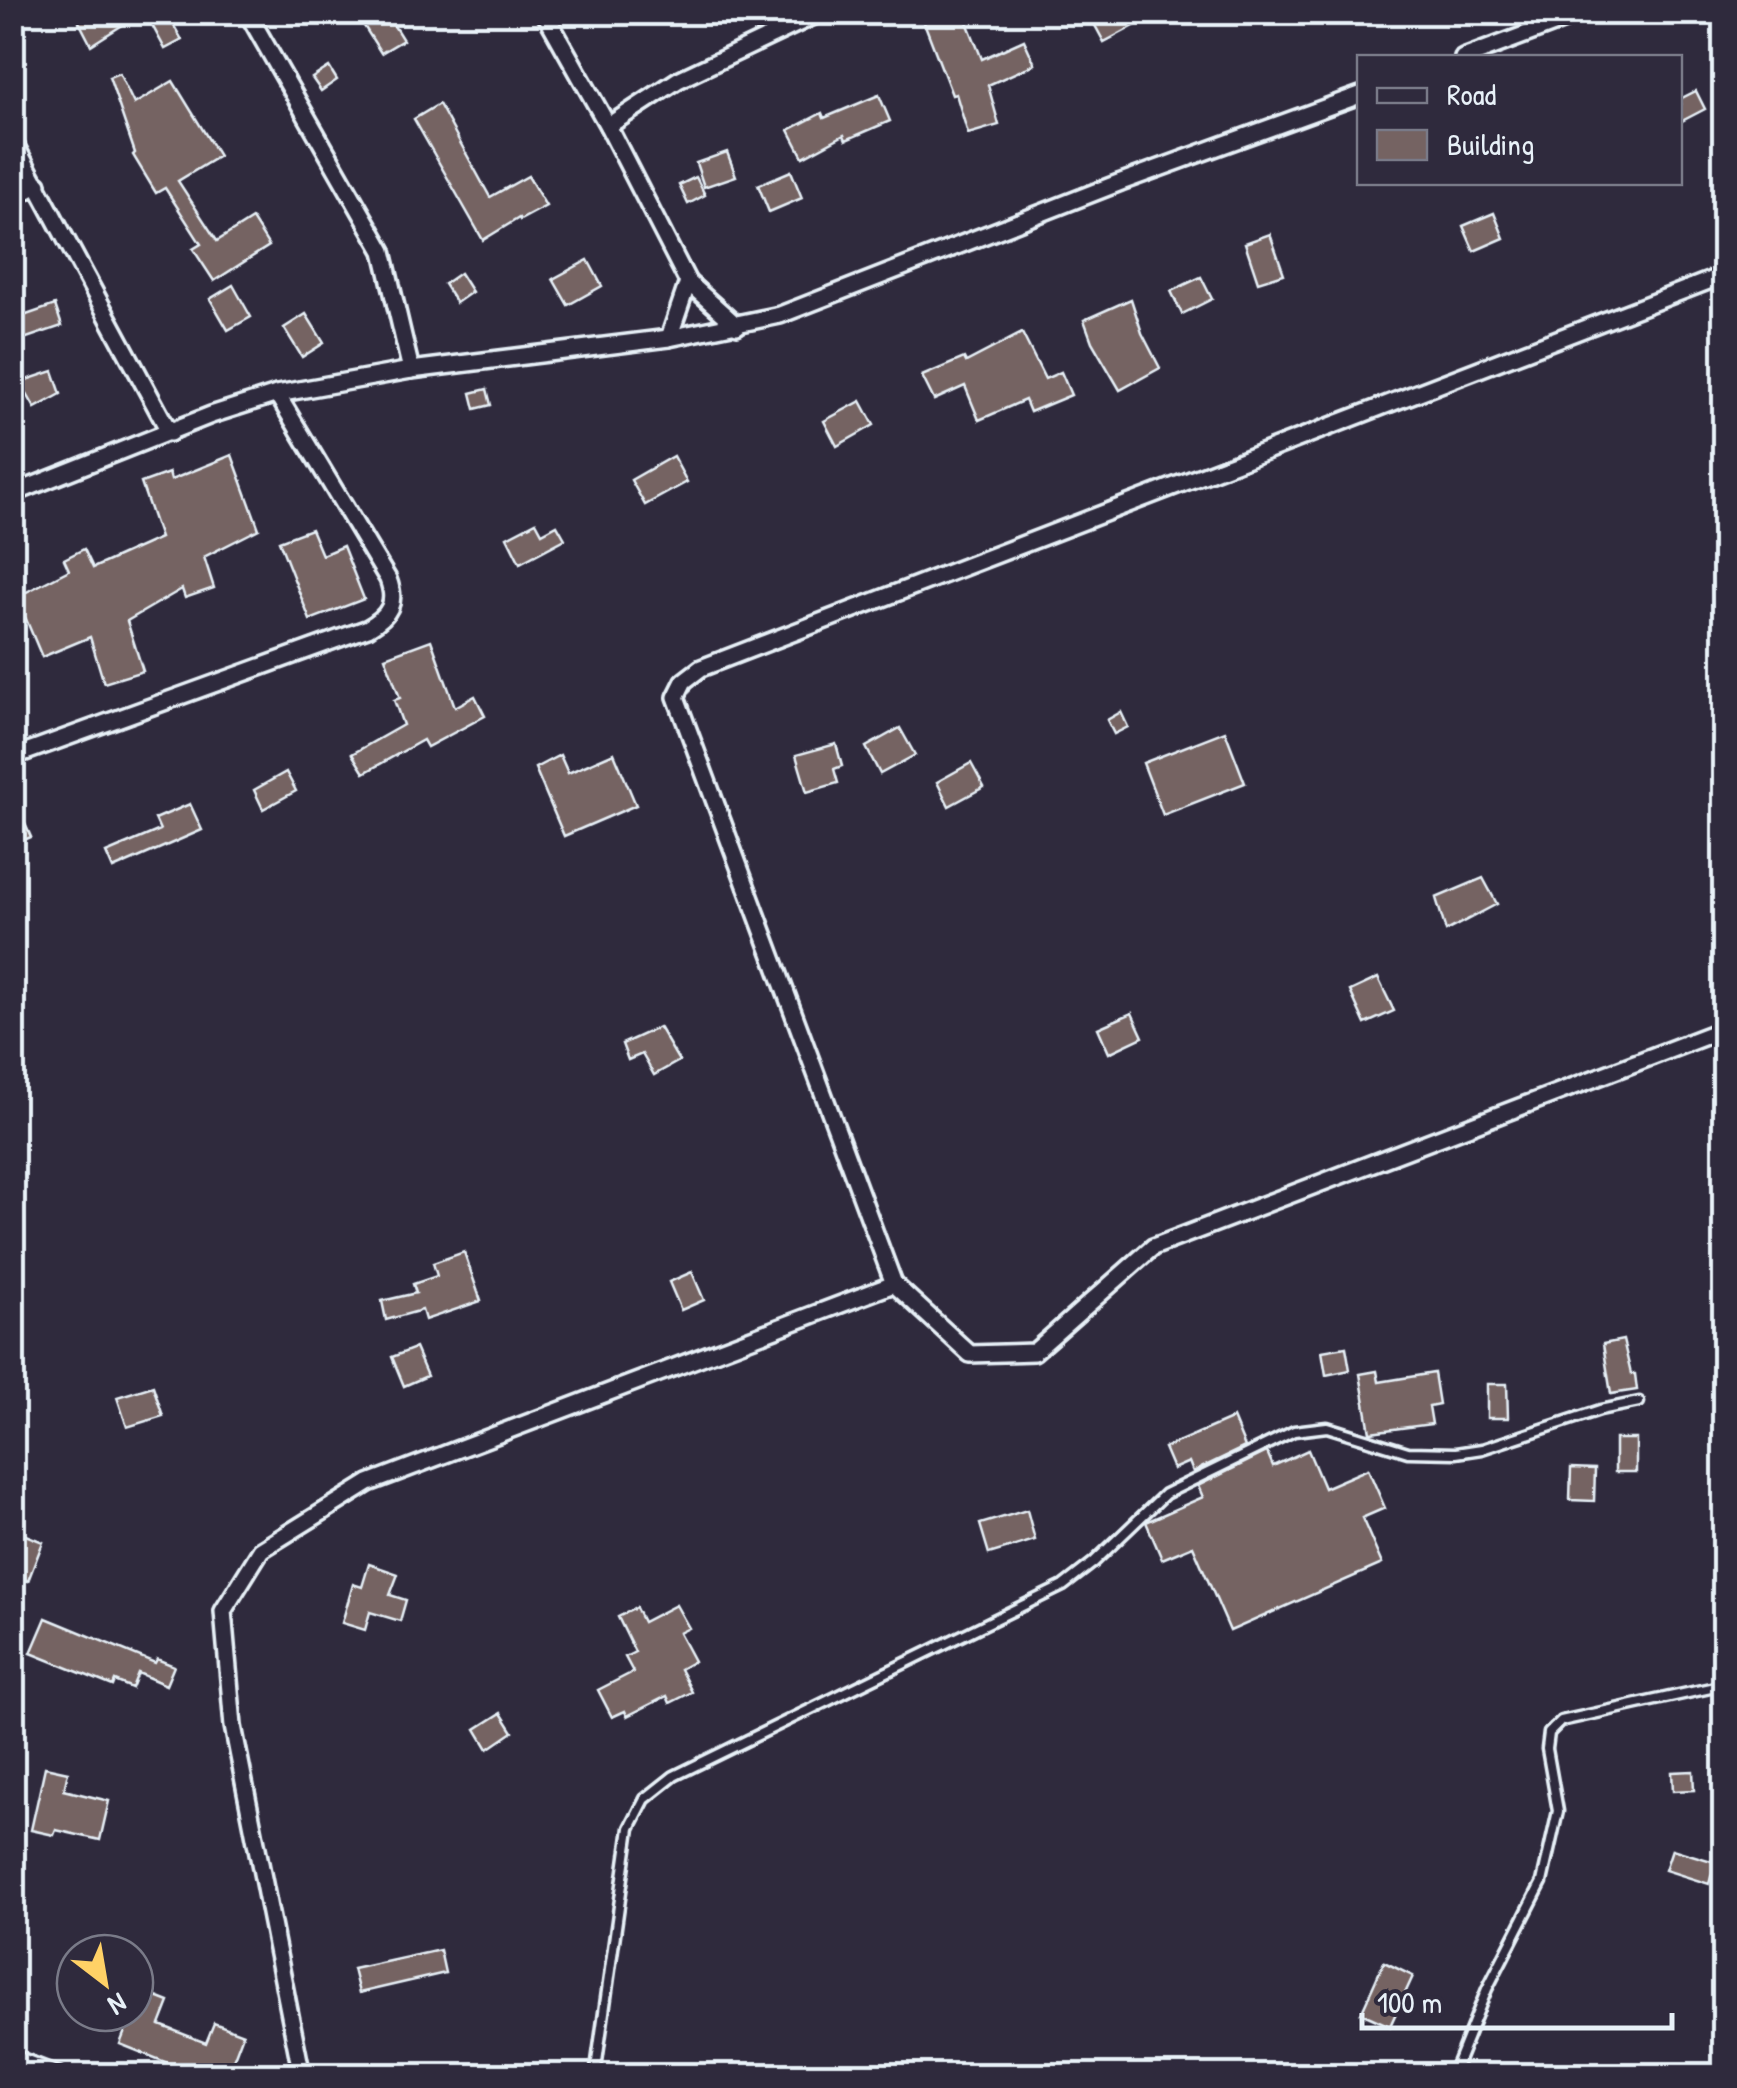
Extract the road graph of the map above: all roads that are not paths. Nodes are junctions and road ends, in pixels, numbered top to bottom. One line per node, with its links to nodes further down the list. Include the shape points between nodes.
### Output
1 (247, 12): 15 (street, via 383,251)
2 (544, 12): 7 (street)
3 (822, 12): 7 (street, via 678,80)
4 (1586, 12): 5 (street)
5 (1471, 55)
6 (1357, 96): 13 (street, via 800,308)
7 (608, 126): 12 (street)
8 (12, 138): 9 (street)
9 (38, 184): 10 (street); 17 (street)
10 (12, 198)
11 (1724, 275): 21 (street, via 701,668 684,681 676,698)
12 (688, 282): 13 (street); 14 (street)
13 (737, 326): 14 (street)
14 (668, 338): 15 (street)
15 (410, 370): 16 (street)
16 (277, 394): 17 (street); 19 (street, via 388,579 394,594 384,619)
17 (170, 433): 18 (street)
18 (12, 494)
19 (12, 757)
20 (1724, 1029): 21 (street, via 1154,1247 1034,1352 970,1354)
21 (894, 1284): 26 (street, via 368,1483 261,1550 223,1611 234,1726)
22 (1639, 1402): 27 (lane, via 1456,1453 1408,1452 1327,1427 1294,1431 1165,1494 1063,1586 674,1776 644,1799 630,1828)
23 (1724, 1684): 28 (lane, via 1561,1721 1549,1733 1558,1811 1542,1882)
24 (12, 2058): 25 (street)
25 (58, 2076)
26 (302, 2076)
27 (595, 2076)
28 (1452, 2076)

